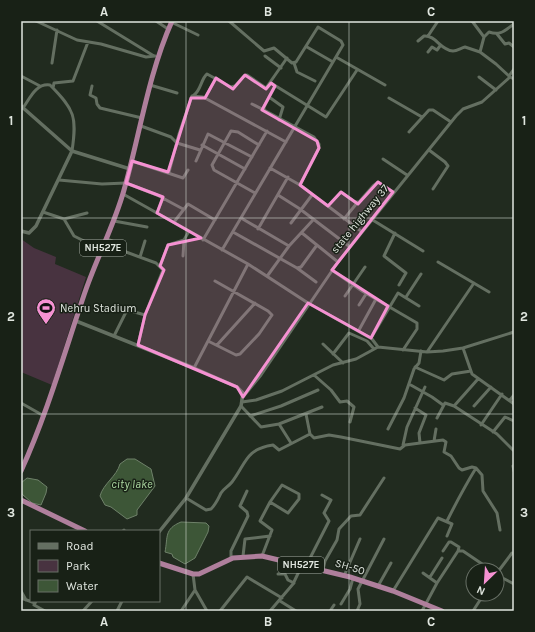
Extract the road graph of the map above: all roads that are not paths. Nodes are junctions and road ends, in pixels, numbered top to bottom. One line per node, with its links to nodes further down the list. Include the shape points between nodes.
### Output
1 (36, 21): 10 (street)
2 (97, 21): 23 (street)
3 (156, 21): 9 (street)
4 (229, 21): 25 (street, via 264,51 274,48)
5 (438, 21): 13 (street)
6 (472, 21): 14 (street)
7 (172, 22): 9 (highway, NH527E); 12 (street)
8 (514, 24): 11 (street)
9 (168, 29): 23 (highway, NH527E)
10 (57, 30): 16 (street, via 76,40); 27 (street)
11 (497, 34): 14 (street, via 489,32); 19 (street, via 505,44 510,43)
12 (198, 35)
13 (428, 36): 15 (street, via 423,36); 17 (street)
14 (484, 37): 21 (street)
15 (418, 41)
16 (88, 42): 23 (street); 44 (street, via 73,81 54,83)
17 (440, 46): 20 (street, via 437,50 432,47); 21 (street, via 451,51 465,47)
18 (307, 47): 24 (street, via 316,29 320,27 343,43); 26 (street); 28 (street)
19 (514, 47)
20 (428, 52)
21 (480, 52): 34 (street)
22 (265, 56): 29 (street)
23 (156, 57): 39 (highway, NH527E)
24 (336, 57): 26 (street); 31 (street)
25 (287, 58): 28 (street); 29 (street)
26 (333, 62): 53 (street)
27 (52, 63)
28 (294, 63): 37 (street, via 297,72)
29 (281, 68): 38 (street)
30 (514, 69): 34 (street, state highway 37)
31 (357, 70): 40 (street); 53 (street, via 328,116)
32 (21, 76): 41 (street)
33 (479, 77): 45 (street)
34 (509, 77): 36 (street); 45 (street, state highway 37)
35 (216, 78): 38 (street, via 231,87 245,75 265,87); 47 (street, via 205,75 199,90); 49 (street)
36 (514, 79)
37 (314, 81)
38 (270, 83): 43 (street)
39 (150, 85): 46 (street); 56 (highway, NH527E)
40 (385, 85)
41 (40, 86): 44 (street, via 47,85); 52 (street)
42 (92, 86): 56 (street, via 90,95 96,98 100,108)
43 (275, 86): 48 (street); 53 (street)
44 (53, 88): 70 (street, via 75,119)
45 (496, 90): 58 (street, state highway 37, via 482,102 463,109)
46 (177, 93)
47 (192, 96): 49 (street); 65 (street)
48 (269, 97): 54 (street); 57 (street, via 283,106)
49 (205, 98): 61 (street)
50 (389, 98): 55 (street)
51 (252, 104): 54 (street)
52 (22, 107): 70 (street)
53 (308, 107): 60 (street)
54 (264, 110): 57 (street)
55 (422, 117): 58 (street, via 431,110); 62 (street)
56 (142, 118): 59 (highway, NH527E)
57 (278, 120): 60 (street)
58 (451, 122): 69 (street, state highway 37)
59 (141, 126): 65 (street, via 171,137); 74 (highway, NH527E)
60 (295, 127): 64 (street); 86 (street, via 314,137 320,148)
61 (267, 131): 64 (street); 66 (street)
62 (409, 132)
63 (225, 141): 66 (street, via 229,133 234,131); 67 (street, via 208,134); 71 (street); 72 (street)
64 (286, 142): 76 (street)
65 (177, 143): 68 (street); 80 (street)
66 (259, 145): 72 (street)
67 (202, 146): 68 (street); 71 (street)
68 (200, 150): 75 (street)
69 (429, 150): 81 (street, state highway 37); 87 (street, via 448,166)
70 (72, 151): 77 (street); 83 (street)
71 (218, 154): 78 (street); 84 (street, via 213,169)
72 (252, 157): 78 (street)
73 (384, 159): 81 (street)
74 (132, 161): 77 (highway, NH527E); 80 (street)
75 (196, 161)
76 (270, 168): 82 (street); 89 (street)
77 (130, 169): 85 (highway, NH527E)
78 (246, 169): 84 (street)
79 (188, 170): 80 (street, via 183,178)
80 (168, 172)
81 (407, 175): 88 (street, state highway 37)
82 (288, 177): 86 (street); 91 (street)
83 (59, 180): 85 (street, via 102,184); 98 (street)
84 (238, 182): 89 (street); 105 (street)
85 (126, 183): 90 (highway, NH527E); 93 (street)
86 (300, 185): 92 (street)
87 (433, 190)
88 (393, 192): 94 (street, via 378,182); 104 (street, state highway 37)
89 (255, 193): 101 (street)
90 (123, 194): 100 (street); 107 (highway, NH527E)
91 (278, 195): 97 (street); 111 (street)
92 (312, 195): 95 (street); 97 (street)
93 (163, 198): 96 (street); 100 (street)
94 (357, 203): 95 (street, via 341,192); 103 (street)
95 (328, 206): 103 (street)
96 (183, 209): 105 (street, via 190,205); 108 (street)
97 (300, 209): 106 (street); 109 (street)
98 (43, 212): 102 (street); 112 (street, via 33,230 29,233)
99 (87, 213): 102 (street)
100 (157, 213): 108 (street)
101 (241, 218): 111 (street); 114 (street)
102 (64, 219): 123 (street, via 74,236)
103 (344, 219): 115 (street)
104 (371, 219): 115 (street, state highway 37); 117 (street)
105 (215, 220): 120 (street)
106 (313, 220): 116 (street); 125 (street)
107 (114, 221): 110 (street); 118 (highway, NH527E)
108 (174, 222): 113 (street)
109 (291, 223)
110 (147, 227)
111 (258, 229): 124 (street)
112 (21, 231)
113 (189, 231): 119 (street); 120 (street)
114 (233, 232): 126 (street); 130 (street)
115 (361, 232): 125 (street, state highway 37)
116 (302, 233): 122 (street); 124 (street)
117 (395, 233): 127 (street); 144 (street, via 384,256 406,273)
118 (107, 239): 129 (street, via 118,244 126,252); 157 (highway, NH527E)
119 (184, 240): 128 (street); 134 (street, via 168,245)
120 (203, 240): 126 (street)
121 (145, 241): 129 (street)
122 (317, 245): 131 (street); 136 (street, via 301,267)
123 (92, 246)
124 (289, 246): 130 (street)
125 (350, 247): 131 (street, state highway 37)
126 (222, 250): 133 (street)
127 (423, 251)
128 (183, 256)
129 (140, 257): 134 (street)
130 (280, 258): 136 (street); 139 (street)
131 (338, 262): 137 (street, state highway 37)
132 (438, 262): 142 (street)
133 (248, 264): 139 (street); 145 (street)
134 (160, 266): 156 (street, via 163,273)
135 (365, 267): 143 (street)
136 (297, 268): 141 (street)
137 (332, 270): 143 (street); 152 (street, state highway 37)
138 (421, 274): 149 (street)
139 (268, 275): 152 (street)
140 (215, 281): 145 (street)
141 (316, 282)
142 (474, 283): 146 (street); 170 (street)
143 (353, 284): 147 (street); 148 (street)
144 (400, 285)
145 (234, 292): 151 (street); 162 (street)
146 (489, 292)
147 (366, 294): 150 (street); 153 (street)
148 (345, 296)
149 (406, 297): 154 (street, via 398,293); 155 (street)
150 (376, 299): 154 (street); 158 (street)
151 (254, 304): 165 (street); 165 (street, via 272,316 259,334 240,354)
152 (308, 304): 158 (street); 185 (street, state highway 37)
153 (359, 305)
154 (388, 306): 161 (street); 168 (street, via 418,325)
155 (419, 306)
156 (146, 315): 160 (street, via 126,312); 164 (street)
157 (76, 321): 160 (street); 197 (highway, NH527E)
158 (359, 330): 161 (street)
159 (514, 332): 167 (street)
160 (114, 336): 164 (street)
161 (371, 338): 166 (street, via 375,341)
162 (208, 341): 165 (street); 174 (street)
163 (323, 344): 171 (street)
164 (138, 345): 174 (street)
165 (217, 345)
166 (376, 348): 168 (street); 171 (street, via 349,333); 172 (street)
167 (463, 348): 170 (street); 175 (street)
168 (403, 350): 169 (street)
169 (421, 351): 170 (street); 173 (street, via 419,363)
170 (428, 352)
171 (333, 354): 172 (street)
172 (343, 363): 176 (street)
173 (415, 367): 175 (street, via 444,380 452,374); 178 (street)
174 (194, 368): 185 (street, via 237,387 243,393)
175 (471, 371): 177 (street)
176 (314, 375): 187 (street, via 261,399); 201 (street, via 331,390 337,400 354,407)
177 (478, 379): 180 (street); 192 (street)
178 (409, 384): 182 (street); 205 (street)
179 (425, 386): 182 (street)
180 (491, 387): 183 (street); 193 (street)
181 (318, 390): 198 (street, via 282,406)
182 (423, 391): 190 (street); 195 (street)
183 (502, 394): 186 (street); 203 (street)
184 (514, 395): 186 (street)
185 (243, 397): 187 (street)
186 (510, 400): 189 (street)
187 (242, 402): 191 (street)
188 (21, 403): 197 (street)
189 (514, 404)
190 (443, 405): 192 (street, via 447,403); 199 (street)
191 (241, 406): 198 (street); 220 (street)
192 (454, 406): 203 (street)
193 (474, 406)
194 (322, 407): 196 (street)
195 (415, 408): 210 (street, via 426,415 419,433); 211 (street, via 405,431)
196 (306, 414): 202 (street); 207 (street)
197 (44, 416): 215 (highway, NH527E)
198 (250, 416): 202 (street, via 263,427)
199 (437, 418)
200 (514, 421): 206 (street, via 505,417)
201 (350, 422)
202 (279, 424): 209 (street)
203 (481, 425): 206 (street)
204 (436, 428): 208 (street)
205 (388, 429)
206 (494, 432): 212 (street)
207 (310, 434): 209 (street); 211 (street, via 314,438 329,435 400,449)
208 (434, 441): 210 (street); 214 (street, via 446,441 444,452 451,456 459,468)
209 (291, 443): 220 (street, via 279,450 273,445 251,453 211,509 206,510)
210 (420, 443): 211 (street)
211 (403, 445)
212 (514, 451)
213 (513, 466): 216 (street)
214 (476, 468): 223 (street); 225 (street, via 482,476 483,491 496,511)
215 (21, 471)
216 (514, 471)
217 (384, 478): 243 (street, via 360,515 352,516 339,529 337,540)
218 (247, 492): 237 (street, via 240,506 248,516 231,551)
219 (322, 495): 242 (street, via 331,500 324,513 329,521)
220 (186, 498): 226 (street)
221 (21, 500): 224 (highway)
222 (270, 502): 222 (street, via 282,485 299,494 298,501 288,513); 227 (street, via 260,521 272,529)
223 (447, 521): 228 (street, via 452,526); 258 (street, via 436,519)
224 (78, 529)
225 (500, 530)
226 (160, 531)
227 (270, 536): 234 (street, via 245,539); 235 (street)
228 (446, 536)
229 (360, 538): 247 (street)
230 (384, 539): 251 (street)
231 (443, 551): 232 (street, via 450,542 459,547)
232 (458, 551): 238 (street, via 463,551); 253 (street)
233 (512, 553): 241 (street)
234 (243, 556): 235 (highway, SH-50 / NH527E); 237 (highway, SH-50 / NH527E)
235 (262, 556): 242 (highway, SH-50 / NH527E)
236 (442, 558): 248 (street)
237 (231, 559): 245 (highway, SH-50 / NH527E, via 204,573)
238 (479, 562)
239 (160, 563): 245 (highway)
240 (391, 563): 255 (street)
241 (505, 563)
242 (304, 566): 243 (highway, SH-50 / NH527E); 252 (street)
243 (323, 570): 247 (highway, SH-50 / NH527E)
244 (423, 572): 248 (street)
245 (193, 574): 256 (street)
246 (278, 574): 252 (street, via 285,574 288,580)
247 (344, 576): 249 (highway, SH-50 / NH527E)
248 (430, 577): 253 (street)
249 (353, 578): 251 (highway, SH-50 / NH527E); 268 (street, via 350,589)
250 (505, 579): 254 (street)
251 (361, 581): 255 (highway, SH-50 / NH527E); 280 (street, via 357,591 360,604)
252 (294, 583): 261 (street)
253 (437, 583): 267 (street)
254 (514, 584)
255 (378, 586): 258 (highway, SH-50 / NH527E)
256 (196, 590): 274 (street); 275 (street)
257 (21, 591): 260 (street)
258 (393, 591): 267 (highway, SH-50 / NH527E)
259 (21, 598): 260 (street)
260 (26, 600): 262 (street)
261 (281, 600): 276 (street, via 247,577); 277 (street); 278 (street)
262 (30, 601)
263 (36, 602): 271 (street, via 34,605)
264 (91, 602): 272 (street)
265 (122, 602): 273 (street)
266 (479, 602): 283 (street)
267 (425, 603): 270 (highway, SH-50 / NH527E); 281 (street)
268 (340, 604)
269 (334, 605): 279 (street)
270 (432, 609): 282 (highway, SH-50 / NH527E)
271 (45, 611)
272 (83, 611)
273 (117, 611)
274 (182, 611)
275 (207, 611)
276 (220, 611)
277 (270, 611)
278 (296, 611)
279 (330, 611)
280 (357, 611)
281 (422, 611)
282 (442, 611)
283 (473, 611)

